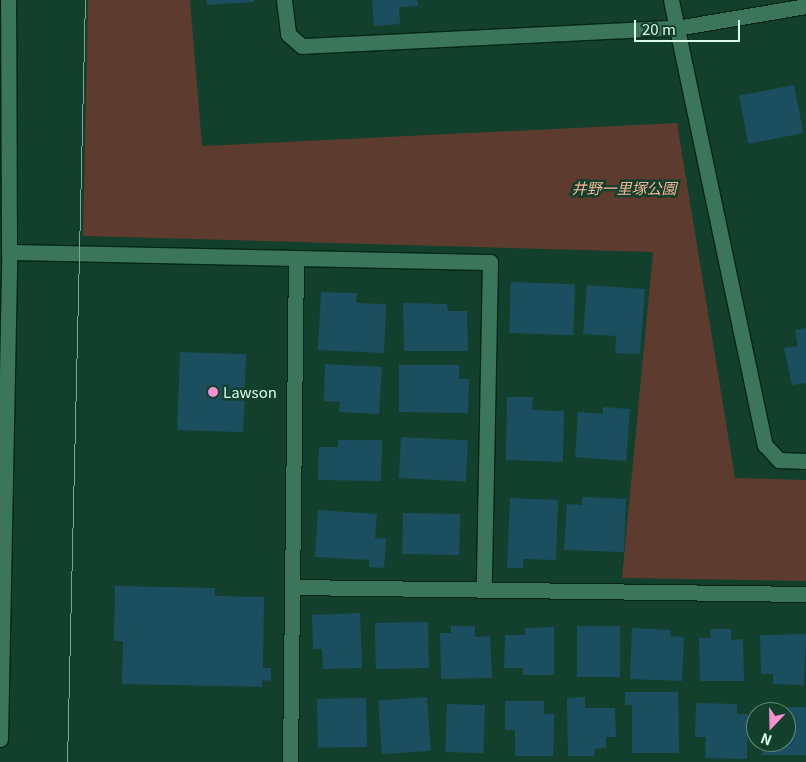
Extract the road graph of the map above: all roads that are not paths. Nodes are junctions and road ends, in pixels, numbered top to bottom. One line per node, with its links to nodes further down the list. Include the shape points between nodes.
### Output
1 (8, 0): 6 (street)
2 (284, 0): 5 (street, via 288,34 302,46)
3 (671, 0): 5 (street)
4 (806, 6): 5 (street)
5 (676, 28): 9 (street, via 765,445 779,460)
6 (4, 69): 7 (street)
7 (9, 252): 8 (street); 13 (street)
8 (296, 258): 10 (street); 11 (street, via 490,262)
9 (806, 461)
10 (292, 586): 11 (street); 14 (street)
11 (484, 589): 12 (street)
12 (806, 594)
13 (0, 739)
14 (290, 762)

